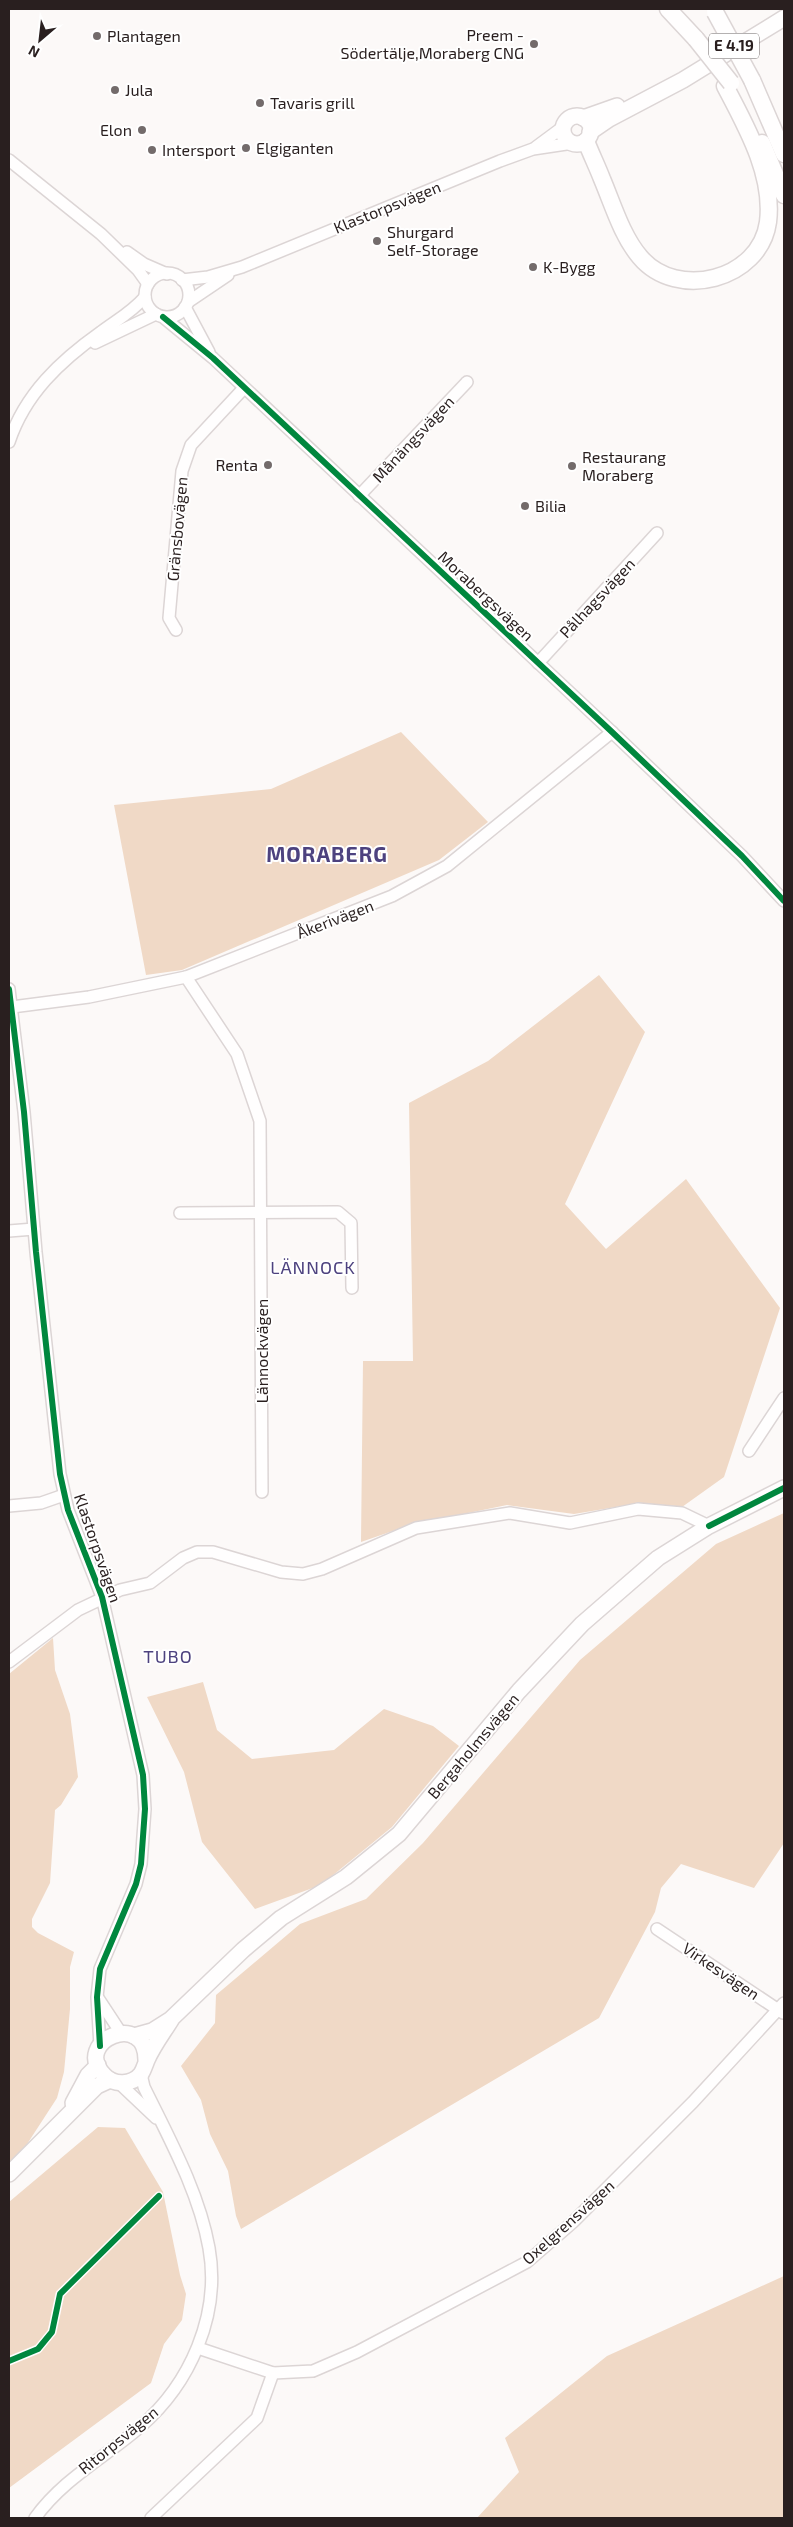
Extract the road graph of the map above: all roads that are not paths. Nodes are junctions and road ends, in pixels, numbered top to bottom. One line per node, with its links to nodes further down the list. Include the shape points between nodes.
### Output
1 (668, 9): 5 (highway, E 4.19, bridge, via 696,39)
2 (778, 9): 6 (main road, via 742,34 615,108)
3 (714, 10): 10 (highway, E 4.19, bridge, via 752,80)
4 (784, 18): 8 (main road, Klastorpsvägen, via 682,80 608,118)
5 (728, 84): 8 (highway, via 758,158 765,182 768,221 765,234 748,259 718,277 684,281 651,268 640,257 621,224); 12 (highway, E 4.19, via 753,124)
6 (583, 118): 7 (main road, via 572,117); 8 (main road, via 590,126)
7 (563, 127): 8 (main road, via 565,138); 9 (street, Klastorpsvägen)
8 (583, 139): 9 (street, Klastorpsvägen)
9 (533, 149): 14 (street, Klastorpsvägen)
10 (784, 154)
11 (9, 160): 13 (street)
12 (784, 195)
13 (100, 234): 15 (street, via 144,264); 17 (street)
14 (242, 267): 16 (street, Klastorpsvägen, via 208,277); 19 (street, Klastorpsvägen)
15 (167, 274): 16 (street); 17 (street, via 155,277)
16 (182, 280): 19 (street, via 188,290)
17 (148, 284): 18 (street)
18 (145, 296): 20 (street, via 150,309); 21 (street, via 131,312)
19 (187, 305): 20 (street, via 177,315); 22 (street, Morabergsvägen)
20 (159, 316): 21 (street); 22 (street, Morabergsvägen)
21 (73, 353): 25 (street, via 54,370 20,413)
22 (212, 358): 24 (street, Morabergsvägen)
23 (467, 382): 26 (street, Månängsvägen)
24 (244, 388): 26 (street, Morabergsvägen); 28 (street, Gränsbovägen, via 191,446 182,471 169,618)
25 (9, 442)
26 (359, 496): 29 (street, Morabergsvägen)
27 (657, 533): 29 (street, Pålhagsvägen)
28 (176, 630)
29 (538, 663): 30 (street, Morabergsvägen)
30 (612, 732): 31 (street, Morabergsvägen, via 742,856); 32 (street, Åkerivägen, via 448,866 392,896)
31 (784, 901)
32 (186, 977): 34 (street, Åkerivägen, via 89,997); 35 (street, Lännockvägen, via 237,1054 260,1121)
33 (9, 989): 34 (street, Klastorpsvägen)
34 (12, 1007): 37 (street, Klastorpsvägen)
35 (262, 1211): 36 (street); 39 (street, via 338,1212 351,1224); 43 (street, Lännockvägen)
36 (180, 1213)
37 (34, 1229): 38 (street); 44 (street, Klastorpsvägen)
38 (9, 1231)
39 (352, 1288)
40 (784, 1398): 41 (street)
41 (749, 1451)
42 (784, 1488): 46 (main road, Bergaholmsvägen)
43 (262, 1492)
44 (64, 1495): 45 (street, via 42,1503); 47 (street, Klastorpsvägen)
45 (9, 1506)
46 (709, 1526): 47 (street, via 682,1513 638,1508 570,1523 510,1513 416,1528 322,1569 303,1574 281,1572 213,1552 197,1552 183,1558 150,1583); 52 (main road, Bergaholmsvägen, via 658,1558 582,1624 519,1691 399,1834 346,1877 281,1918)
47 (102, 1597): 48 (street, via 78,1610); 50 (street, Klastorpsvägen, via 143,1775 145,1810 144,1844 136,1884 100,1969)
48 (9, 1662)
49 (657, 1929): 51 (street, Virkesvägen)
50 (97, 1996): 53 (street); 54 (street, Klastorpsvägen)
51 (782, 2009): 62 (street, Oxelgrensvägen, via 573,2222 527,2262 348,2356 313,2371)
52 (171, 2019): 53 (main road, Bergaholmsvägen, via 152,2030); 56 (main road, Bergaholmsvägen)
53 (127, 2034): 54 (main road, Bergaholmsvägen, via 110,2036); 56 (main road, via 144,2046)
54 (100, 2046): 55 (main road)
55 (98, 2065): 57 (main road, via 102,2074); 58 (main road, via 88,2075)
56 (144, 2067): 57 (main road, via 133,2080); 59 (street, Ritorpsvägen, via 144,2087)
57 (114, 2081): 58 (main road, via 96,2086); 59 (street, Ritorpsvägen)
58 (66, 2115): 60 (main road, via 42,2144)
59 (164, 2126): 61 (street, Ritorpsvägen, via 199,2211 209,2249 210,2288 205,2328)
60 (9, 2174)
61 (198, 2348): 62 (street, Oxelgrensvägen); 63 (street, Ritorpsvägen, via 173,2393 140,2426 76,2474)
62 (273, 2373): 64 (street, via 257,2418)
63 (34, 2518)
64 (151, 2518)

